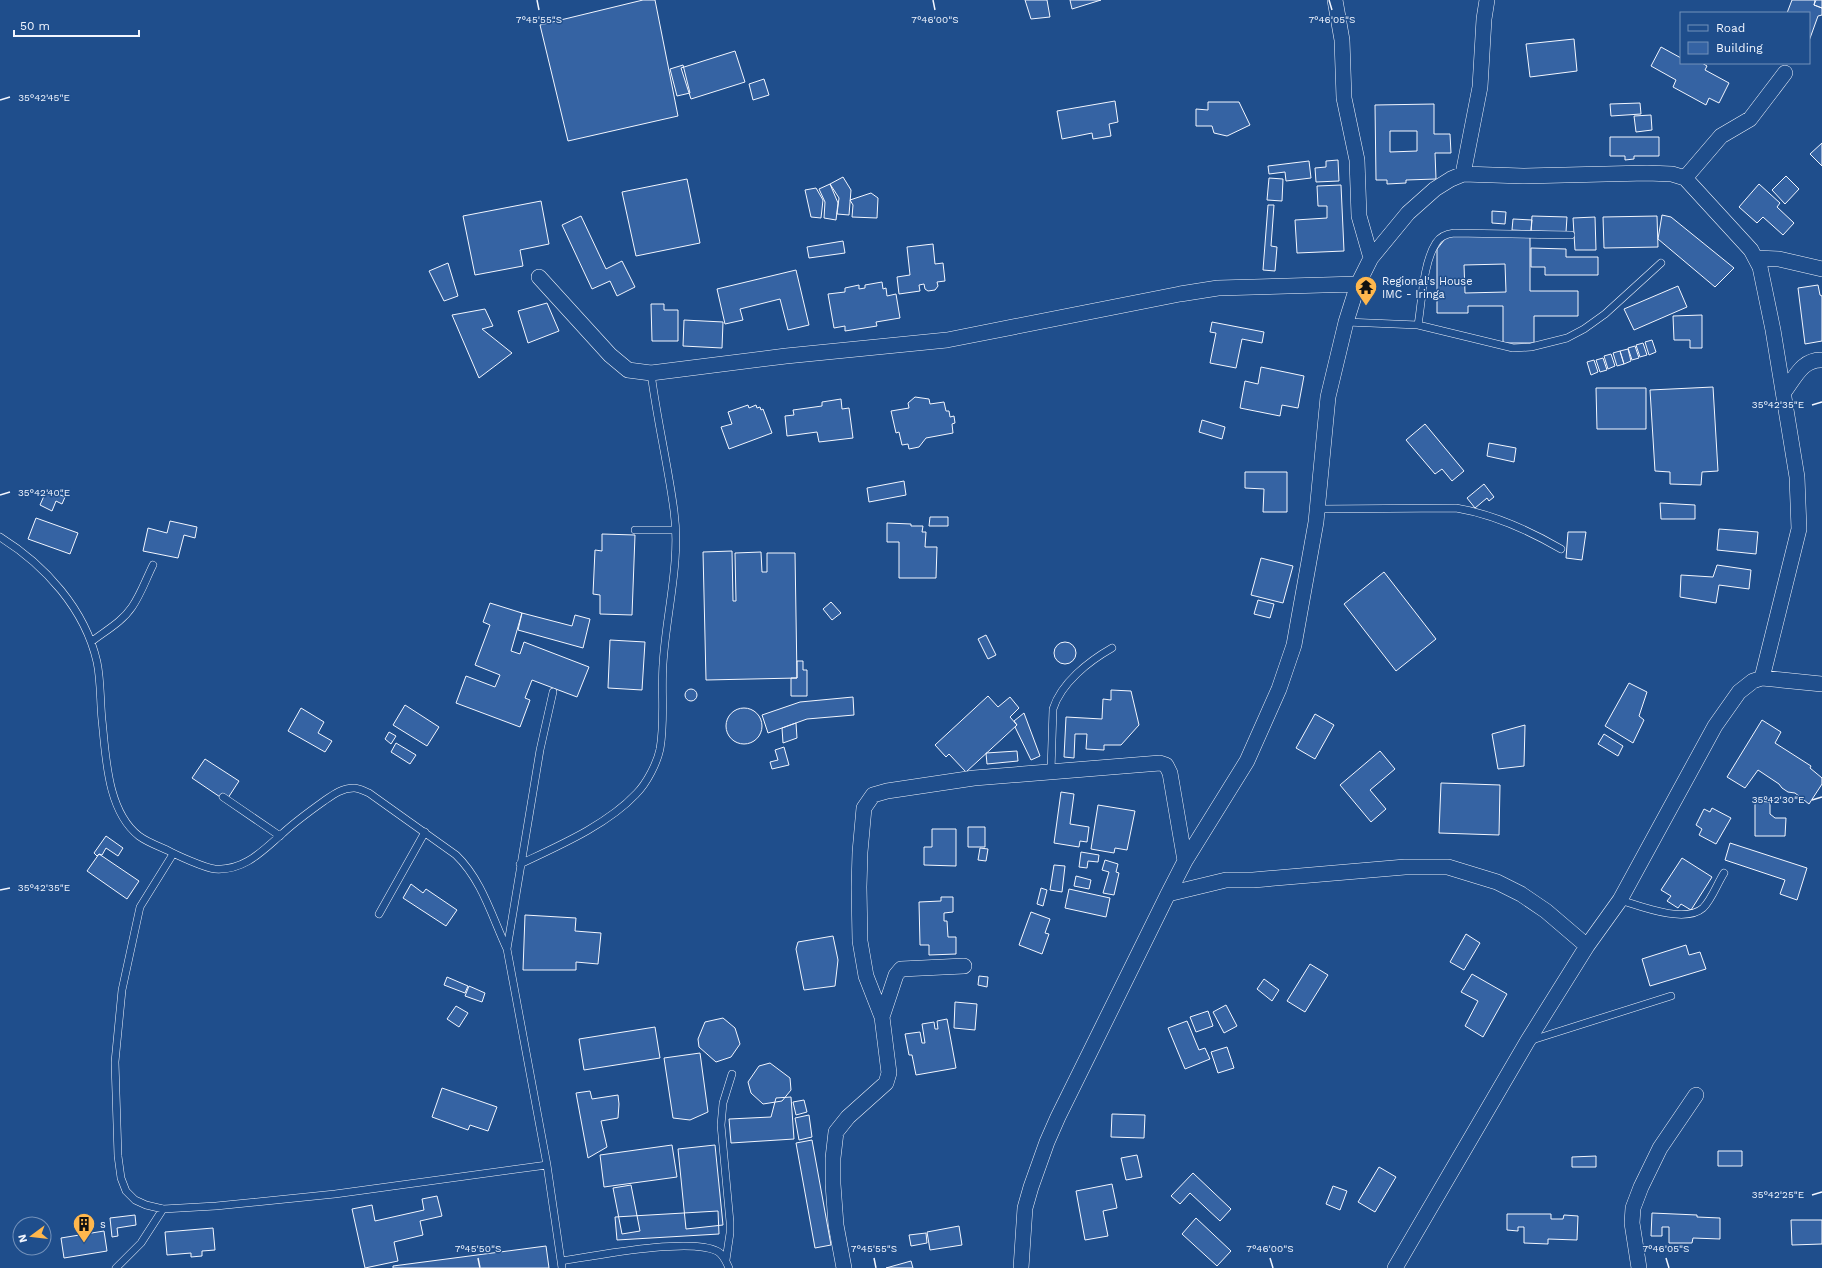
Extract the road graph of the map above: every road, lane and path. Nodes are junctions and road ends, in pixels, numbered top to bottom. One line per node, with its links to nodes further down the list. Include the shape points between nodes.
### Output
1 (1335, 0): 7 (street, via 1342,40 1344,98 1357,160 1359,216)
2 (1487, 0): 4 (street, via 1480,87)
3 (1785, 73): 5 (street, via 1750,119 1721,136)
4 (1463, 174): 5 (street, via 1523,176 1647,173 1672,174); 7 (street, via 1434,189 1408,213)
5 (1685, 178): 8 (street)
6 (1571, 234): 14 (lane, via 1454,233 1441,237 1436,243 1428,266)
7 (1371, 258): 12 (street)
8 (1756, 258): 10 (street, via 1779,259); 17 (street, via 1766,295)
9 (1660, 264): 14 (lane, via 1605,314 1580,332 1531,347 1512,348)
10 (1822, 269)
11 (539, 277): 16 (street, via 610,355 628,370)
12 (1358, 284): 13 (street); 16 (street, via 1218,288 947,340)
13 (1346, 322): 14 (lane); 18 (street, via 1328,397)
14 (1418, 325)
15 (1822, 360): 17 (street, via 1812,360 1805,364)
16 (651, 373): 20 (lane, via 674,512)
17 (1784, 392): 26 (street, via 1797,477 1799,529)
18 (1318, 509): 22 (lane, via 1469,510 1531,534); 34 (street, via 1294,645 1279,689 1247,761)
19 (635, 530): 20 (lane)
20 (674, 530): 35 (lane, via 673,588 663,664 662,730 660,750 654,766 637,793 618,809 557,846)
21 (0, 537): 24 (lane, via 39,566 60,589)
22 (1561, 549)
23 (153, 565): 24 (lane, via 141,592 124,617)
24 (91, 642): 33 (lane, via 97,664 106,758 116,806 139,836)
25 (1112, 648): 29 (lane, via 1098,656 1075,676 1056,700 1053,709)
26 (1762, 678): 27 (street); 38 (street, via 1739,692 1714,726)
27 (1822, 684)
28 (553, 692): 35 (lane)
29 (1051, 771): 34 (street, via 1155,762 1166,765 1170,773); 44 (street, via 966,779 887,791 876,793 867,802 864,808 860,852 860,940 866,976)
30 (223, 797): 32 (lane)
31 (425, 832): 32 (lane, via 369,793 355,788 339,791 306,813); 39 (lane); 41 (lane, via 468,867)
32 (280, 836): 33 (lane, via 259,855 234,867 215,869)
33 (173, 854): 49 (lane, via 140,907 122,990 115,1062 118,1156 123,1184 135,1200)
34 (1185, 861): 37 (street)
35 (520, 864): 41 (lane)
36 (1724, 873): 38 (lane, via 1704,907 1694,913 1674,914)
37 (1168, 894): 40 (street, via 1226,880 1405,867 1448,867 1497,882 1521,894 1546,911); 55 (street, via 1047,1142 1025,1208)
38 (1620, 900): 40 (street)
39 (379, 914)
40 (1587, 946): 45 (street)
41 (507, 949): 48 (lane)
42 (964, 966): 44 (street, via 901,969 896,975)
43 (1671, 996): 45 (lane)
44 (882, 1017): 54 (street, via 888,1067 886,1083 848,1117 836,1132 833,1184 836,1225)
45 (1527, 1042): 56 (street)
46 (732, 1074): 50 (lane, via 723,1103 721,1125 730,1222)
47 (1696, 1095): 57 (street, via 1660,1148 1633,1208 1632,1223)
48 (547, 1165): 49 (lane, via 335,1194); 51 (lane)
49 (163, 1209): 52 (lane, via 140,1244)
50 (726, 1260): 51 (lane, via 718,1251 707,1247 673,1246 627,1251); 53 (lane)
51 (561, 1264)
52 (116, 1268)
53 (728, 1268)
54 (844, 1268)
55 (1021, 1268)
56 (1395, 1268)
57 (1639, 1268)

